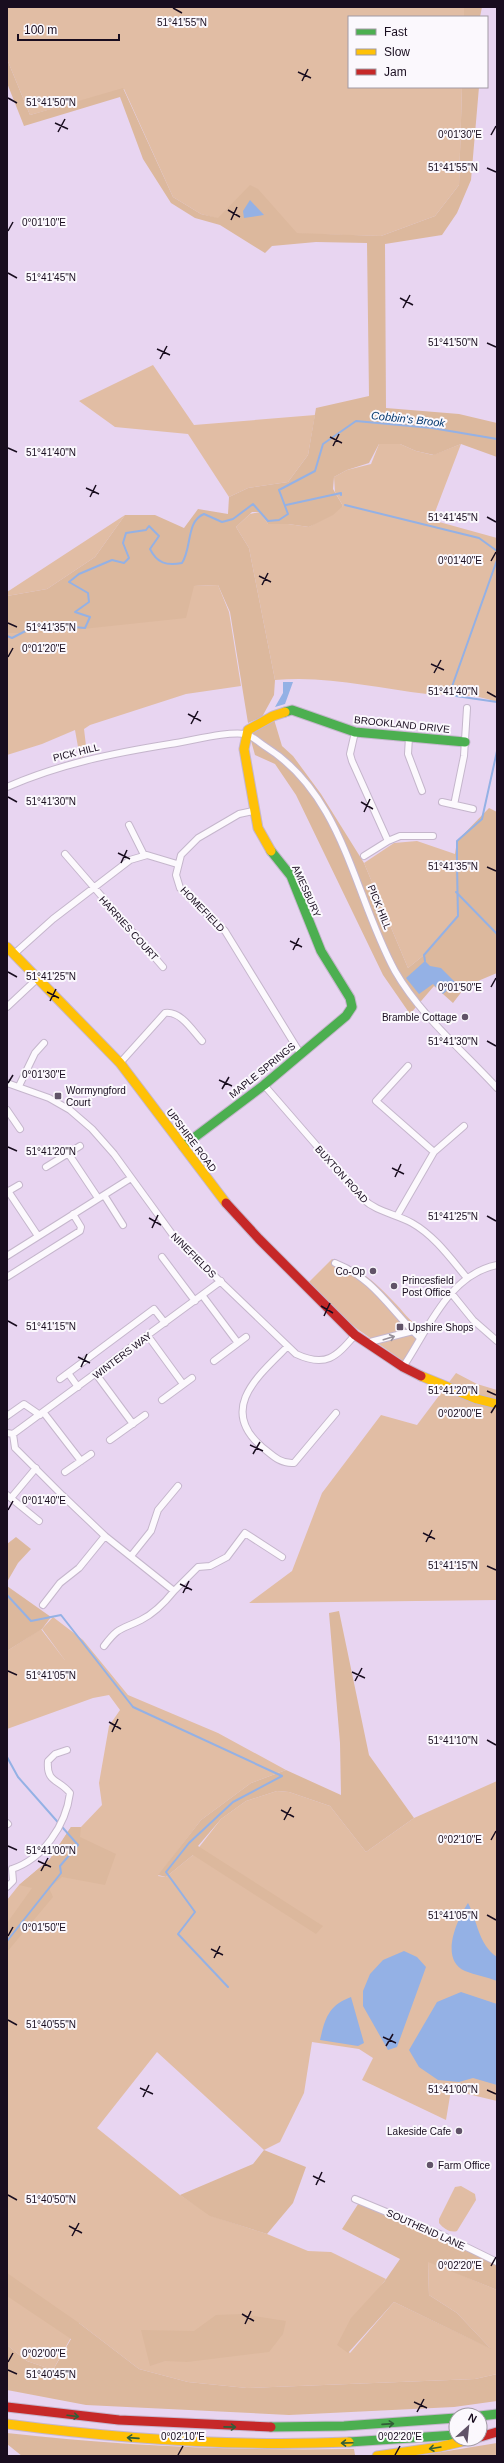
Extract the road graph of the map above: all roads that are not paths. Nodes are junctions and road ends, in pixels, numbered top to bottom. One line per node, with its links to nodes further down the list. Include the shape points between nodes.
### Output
1 (467, 708): 5 (street)
2 (248, 732): 3 (main road, BROOKLAND DRIVE, via 273,716 292,710 337,728); 6 (street, PICK HILL, via 74,762); 11 (main road, AMESBURY, via 244,749); 34 (street, PICK HILL, via 288,761 310,788 334,828 396,971 420,1005)
3 (355, 732): 4 (main road, BROOKLAND DRIVE); 14 (street, via 350,754 352,761)
4 (409, 737): 5 (main road, BROOKLAND DRIVE); 7 (street, via 408,754)
5 (465, 742): 9 (street)
6 (7, 787)
7 (422, 791)
8 (442, 802): 9 (street)
9 (454, 805): 10 (street)
10 (474, 809)
11 (253, 811): 18 (street, via 239,814 198,838 181,855); 25 (main road, AMESBURY, via 267,846 291,876 318,944 350,998)
12 (129, 825): 16 (street)
13 (433, 836): 14 (street, via 400,836)
14 (388, 840): 17 (street)
15 (65, 854): 19 (street, HARRIES COURT)
16 (144, 855): 18 (street); 19 (street, HARRIES COURT, via 130,860)
17 (364, 856)
18 (177, 864): 28 (street, HOMEFIELD, via 176,875 180,888 225,931)
19 (94, 889): 21 (street, HARRIES COURT); 22 (street, HARRIES COURT)
20 (7, 947): 21 (main road, UPSHIRE ROAD)
21 (14, 954): 23 (main road, UPSHIRE ROAD)
22 (163, 967)
23 (38, 978): 24 (street); 29 (main road, UPSHIRE ROAD)
24 (7, 1007)
25 (352, 1007): 28 (main road, MAPLE SPRINGS, via 346,1016)
26 (202, 1041): 29 (street, via 180,1016 176,1013 165,1013)
27 (44, 1043): 33 (street, via 35,1052)
28 (300, 1053): 32 (main road, MAPLE SPRINGS)
29 (120, 1062): 39 (main road, UPSHIRE ROAD)
30 (408, 1066): 40 (street, via 376,1101)
31 (7, 1083): 33 (street, NINEFIELDS)
32 (264, 1085): 39 (main road, MAPLE SPRINGS); 48 (street, BUXTON ROAD, via 362,1199 371,1207)
33 (19, 1086): 43 (street, NINEFIELDS, via 70,1110 92,1129)
34 (497, 1088)
35 (7, 1110): 37 (street)
36 (464, 1126): 40 (street)
37 (20, 1129)
38 (80, 1146): 41 (street)
39 (183, 1146): 63 (main road, UPSHIRE ROAD, via 224,1200 259,1239)
40 (434, 1152): 48 (street)
41 (68, 1153): 42 (street); 46 (street)
42 (46, 1167)
43 (131, 1178): 46 (street); 57 (street, NINEFIELDS, via 175,1238)
44 (19, 1184): 45 (street)
45 (7, 1191): 50 (street)
46 (101, 1196): 47 (street); 49 (street)
47 (73, 1214): 50 (street); 55 (street, via 81,1227 80,1232)
48 (397, 1216): 56 (street, BUXTON ROAD, via 423,1230 435,1240)
49 (123, 1225)
50 (38, 1236): 51 (street)
51 (7, 1256)
52 (162, 1257): 60 (street)
53 (335, 1263): 62 (street, via 344,1266 376,1289)
54 (497, 1265): 56 (street, via 479,1270)
55 (7, 1277)
56 (467, 1278): 58 (street)
57 (220, 1281): 59 (street, WINTERS WAY); 70 (street, NINEFIELDS)
58 (452, 1294): 66 (street); 67 (street, via 473,1320)
59 (202, 1295): 60 (street, WINTERS WAY); 68 (street)
60 (195, 1300): 61 (street, WINTERS WAY)
61 (165, 1322): 64 (street, WINTERS WAY); 73 (street, WINTERS WAY, via 154,1309)
62 (413, 1331): 66 (street); 69 (street, one-way to 62)
63 (355, 1335): 69 (main road, UPSHIRE ROAD); 70 (street, NINEFIELDS, via 340,1353 328,1360 302,1357)
64 (148, 1336): 74 (street, WINTERS WAY); 77 (street)
65 (246, 1337): 68 (street)
66 (420, 1338): 72 (street)
67 (497, 1341)
68 (238, 1343): 71 (street)
69 (364, 1343): 72 (main road, UPSHIRE ROAD)
70 (287, 1347): 81 (street, via 258,1376 245,1395 243,1420 253,1439 282,1462 294,1463)
71 (214, 1361)
72 (403, 1367): 80 (main road, UPSHIRE ROAD, via 447,1388)
73 (68, 1373): 76 (street, WINTERS WAY); 78 (street)
74 (96, 1374): 78 (street, WINTERS WAY); 85 (street)
75 (192, 1378): 77 (street)
76 (60, 1379)
77 (183, 1384): 79 (street)
78 (78, 1387): 82 (street, WINTERS WAY)
79 (162, 1400)
80 (497, 1404)
81 (336, 1412)
82 (42, 1414): 84 (street, via 24,1404); 86 (street, WINTERS WAY); 89 (street)
83 (145, 1415): 85 (street)
84 (7, 1416)
85 (133, 1424): 87 (street)
86 (10, 1434): 90 (street, via 15,1448)
87 (110, 1440)
88 (91, 1454): 89 (street)
89 (81, 1460): 91 (street)
90 (36, 1468): 93 (street); 95 (street)
91 (64, 1472)
92 (178, 1486): 96 (street, via 158,1510 148,1536)
93 (9, 1497): 94 (street)
94 (39, 1521)
95 (105, 1536): 96 (street); 99 (street, via 79,1568 60,1583)
96 (131, 1556): 98 (street)
97 (282, 1558): 98 (street, via 245,1533 221,1562 198,1567)
98 (174, 1591): 100 (street, via 142,1620 116,1630)
99 (44, 1605)
100 (104, 1646)
101 (67, 1750): 103 (street, via 55,1754 48,1761 47,1770 52,1780 64,1785 70,1793 57,1830 36,1856)
102 (7, 1864): 103 (street)
103 (12, 1869): 104 (street, via 13,1881)
104 (7, 1887)
105 (355, 2199): 106 (street, SOUTHEND LANE, via 442,2235)
106 (497, 2262)
107 (7, 2400): 109 (main road)
108 (7, 2407): 109 (main road)
109 (34, 2411): 110 (main road, one-way to 110, via 132,2422 246,2427 346,2426)
110 (448, 2419)
111 (7, 2424): 112 (main road, one-way to 111, via 357,2442 245,2443 134,2438)
112 (448, 2436)
113 (448, 2445): 114 (main road, one-way to 114)
114 (377, 2456)

